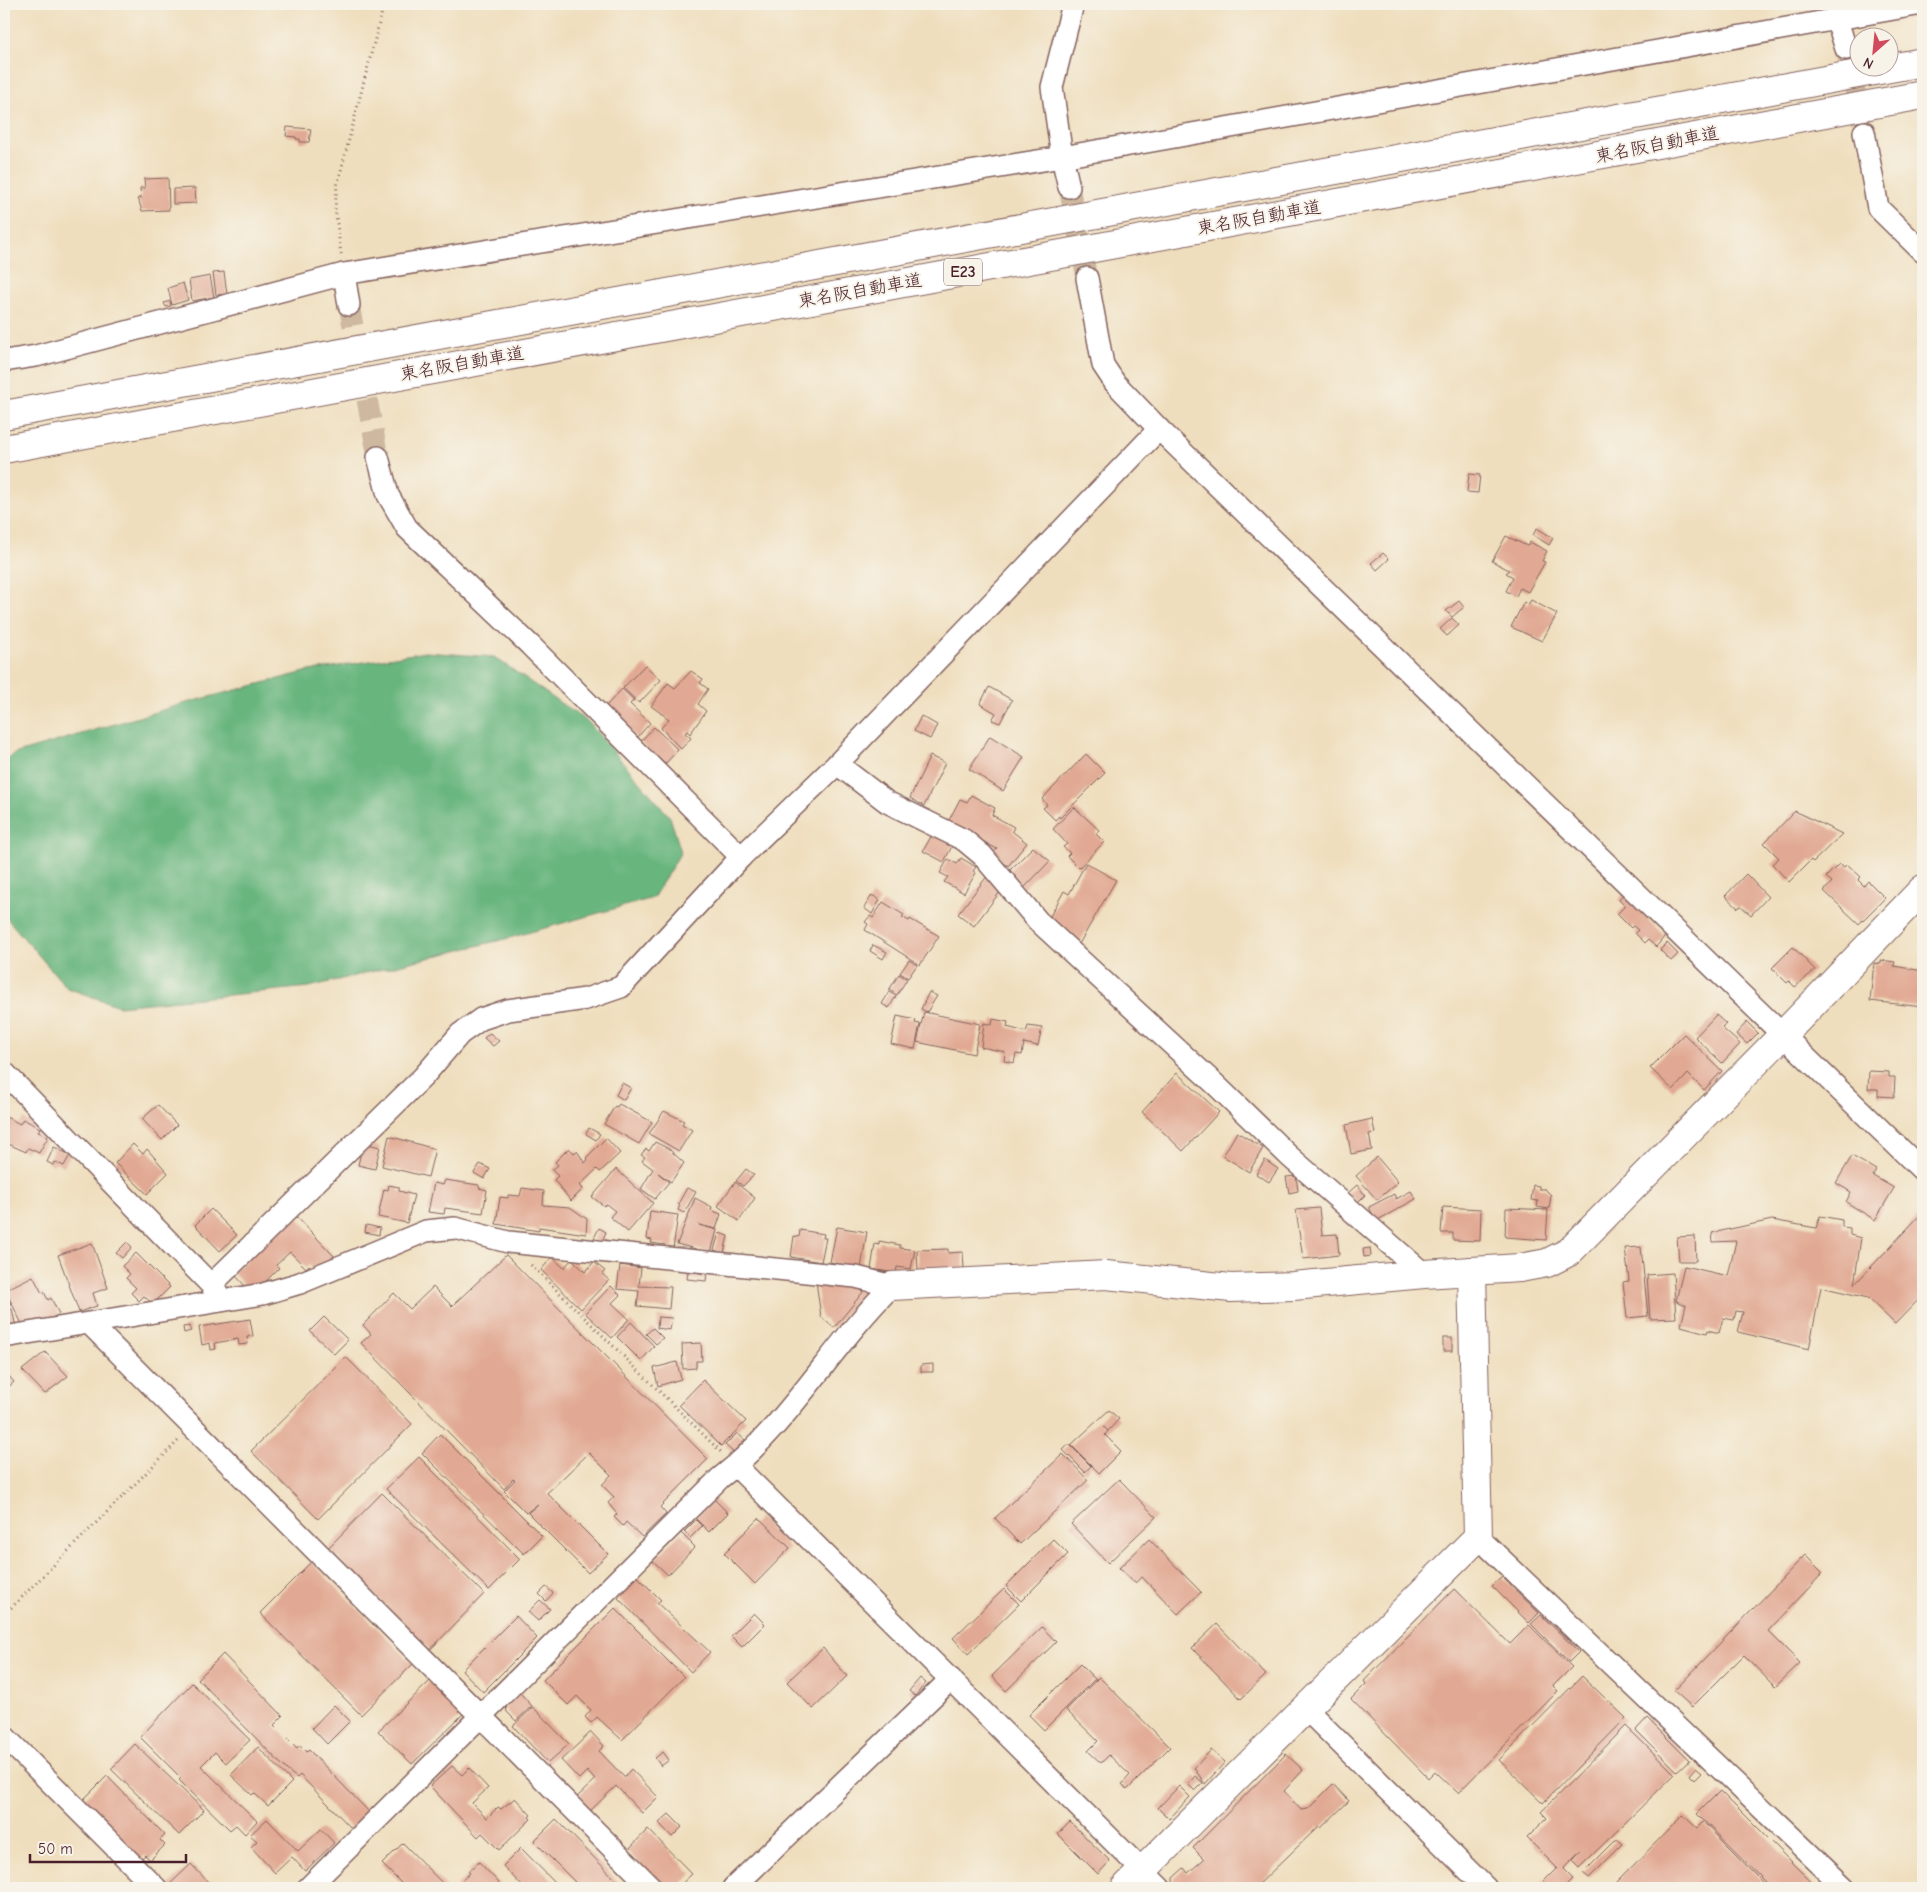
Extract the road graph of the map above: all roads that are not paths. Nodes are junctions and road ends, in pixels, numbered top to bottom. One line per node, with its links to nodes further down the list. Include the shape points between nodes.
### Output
1 (1074, 4): 8 (street, via 1052,87)
2 (1922, 4): 3 (street)
3 (1837, 20): 4 (street); 8 (street)
4 (1846, 49)
5 (1923, 62): 15 (main road, 東名阪自動車道 / E23)
6 (1923, 95): 17 (main road, 東名阪自動車道 / E23)
7 (1864, 132): 10 (street, via 1878,208)
8 (1062, 157): 9 (street); 11 (street)
9 (1069, 187)
10 (1923, 252)
11 (344, 274): 13 (street); 14 (street)
12 (1087, 278): 16 (street, via 1103,365 1115,383)
13 (349, 305)
14 (4, 362)
15 (4, 414)
16 (1159, 429): 19 (street); 22 (street)
17 (4, 449)
18 (378, 457): 20 (street, via 388,495 408,528)
19 (837, 764): 20 (street); 26 (street, via 887,802 964,840 976,850 1038,921 1289,1156)
20 (741, 857): 28 (street, via 621,987 586,999 508,1010 481,1019 460,1034 423,1077)
21 (1923, 889): 22 (main road)
22 (1783, 1035): 24 (street); 25 (main road, via 1569,1252 1547,1263)
23 (4, 1072): 28 (street)
24 (1923, 1171)
25 (1472, 1271): 26 (main road); 32 (main road)
26 (1424, 1274): 27 (main road, via 1276,1287 1231,1288 1106,1275)
27 (892, 1286): 28 (street, via 856,1277 508,1242 455,1228 426,1231 300,1283 263,1294); 31 (street, via 870,1307 758,1445)
28 (216, 1292): 29 (street)
29 (90, 1324): 30 (street); 35 (street)
30 (4, 1337)
31 (736, 1466): 33 (street); 35 (street, via 720,1478)
32 (1478, 1537): 34 (main road); 43 (street)
33 (951, 1679): 37 (street); 41 (street)
34 (1306, 1709): 37 (main road); 42 (street)
35 (482, 1716): 39 (street); 40 (street)
36 (4, 1736): 38 (street)
37 (1143, 1882)
38 (156, 1888)
39 (308, 1888)
40 (652, 1888)
41 (733, 1888)
42 (1486, 1888)
43 (1845, 1888)

